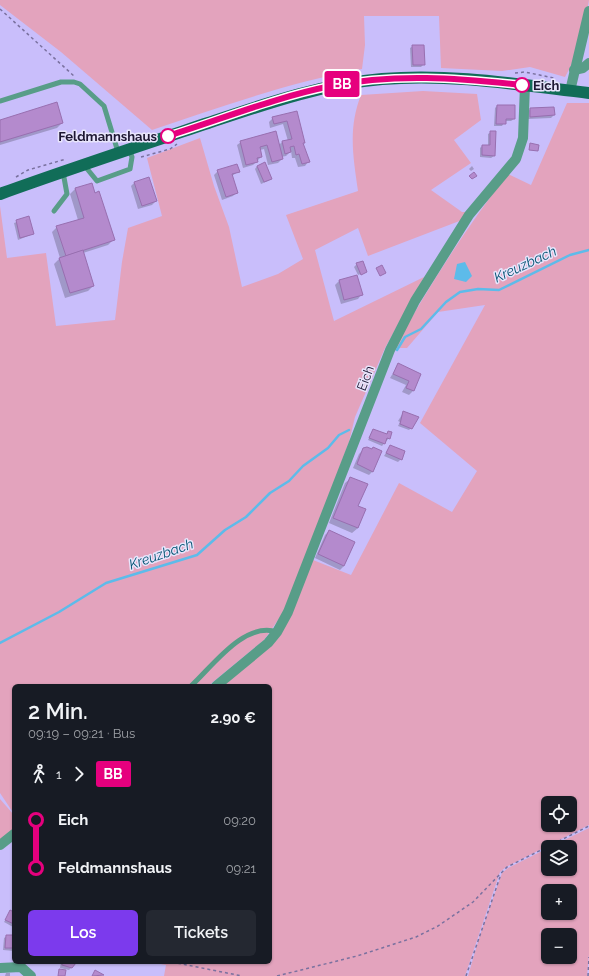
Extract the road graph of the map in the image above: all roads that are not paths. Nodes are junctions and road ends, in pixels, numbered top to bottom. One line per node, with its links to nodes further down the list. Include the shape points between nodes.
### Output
1 (589, 10): 3 (street)
2 (589, 63): 3 (street)
3 (574, 70): 5 (street)
4 (525, 85): 5 (main road); 8 (main road, via 461,79 388,79 331,86 250,109); 13 (street, Eich, via 523,138 516,159 468,215 401,327 288,612)
5 (570, 91): 6 (main road)
6 (589, 93)
7 (0, 101): 8 (lane, via 61,82 80,84 104,106)
8 (126, 153): 9 (main road); 9 (lane, via 130,169 97,181)
9 (84, 164): 10 (main road)
10 (63, 172): 11 (main road); 12 (lane, via 66,194)
11 (0, 194)
12 (54, 211)
13 (277, 632): 14 (lane, via 261,630 249,634 228,649); 15 (street, Eich, via 268,643)
14 (192, 684)
15 (218, 684)
16 (12, 836): 17 (street)
17 (0, 845)
18 (0, 968): 19 (street, via 21,967)
19 (31, 976)

